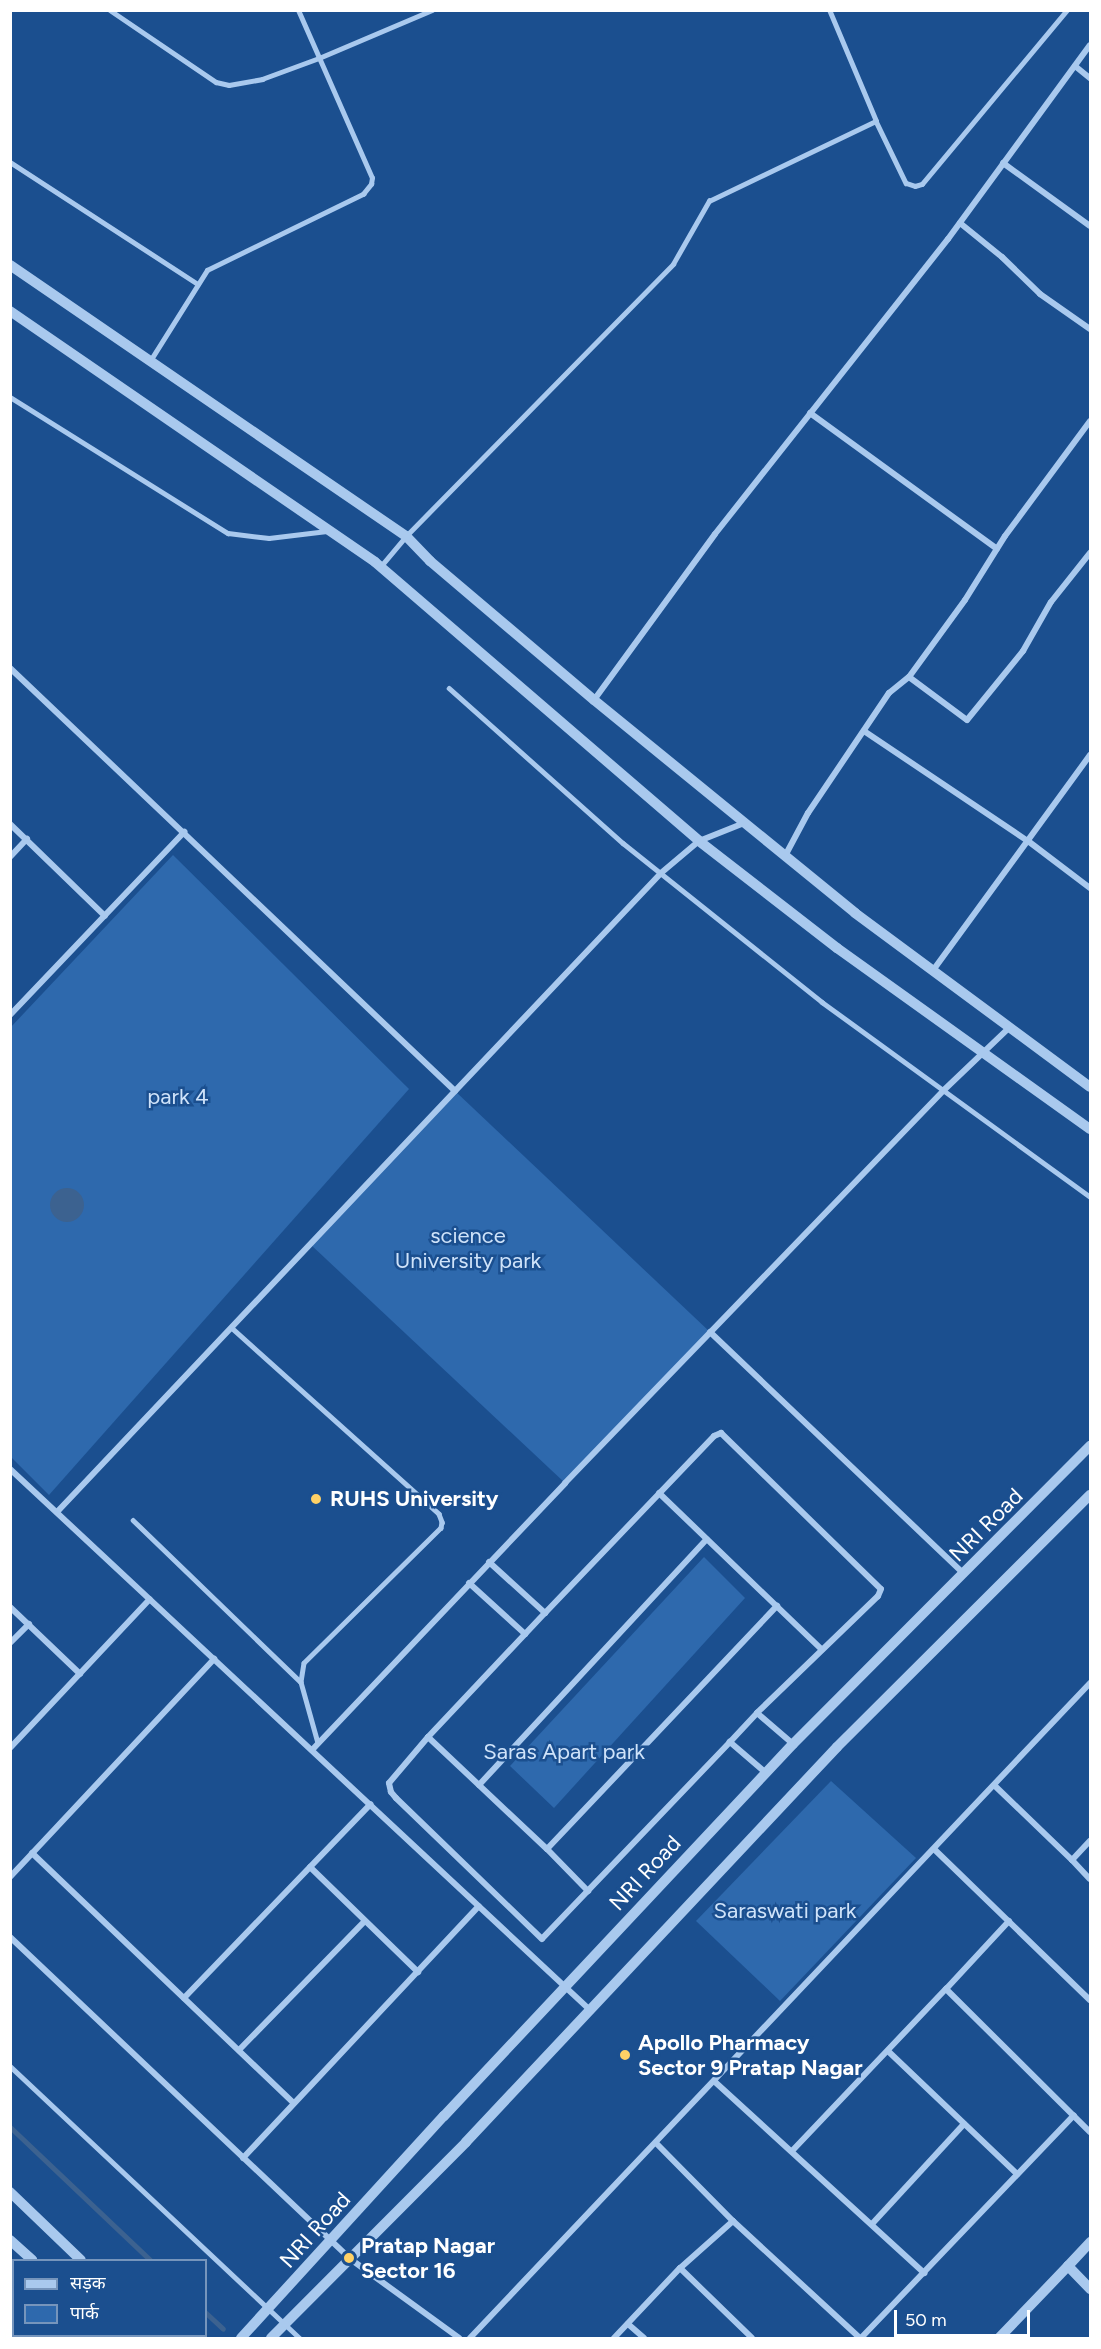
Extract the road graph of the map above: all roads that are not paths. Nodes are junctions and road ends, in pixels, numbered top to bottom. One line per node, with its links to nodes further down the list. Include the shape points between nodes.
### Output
1 (110, 10): 7 (lane, via 216,82 229,85 262,79)
2 (298, 10): 7 (lane)
3 (432, 10): 7 (lane)
4 (829, 10): 10 (lane)
5 (1066, 10): 10 (lane, via 922,184 906,183)
6 (1090, 45): 8 (street)
7 (319, 58): 16 (lane, via 372,178 371,184 363,194 207,270)
8 (1075, 66): 9 (street); 12 (street)
9 (1090, 78)
10 (876, 121): 24 (lane, via 709,201 674,264)
11 (10, 162): 16 (lane)
12 (1003, 164): 13 (street); 14 (street)
13 (960, 223): 18 (street, via 1040,294); 21 (street)
14 (1090, 226)
15 (10, 265): 19 (street)
16 (198, 284): 19 (lane)
17 (10, 311): 23 (street)
18 (1090, 329)
19 (150, 361): 24 (street)
20 (10, 397): 23 (lane, via 228,533 269,538)
21 (810, 414): 25 (street); 31 (street, via 715,534)
22 (1090, 422): 25 (street)
23 (330, 531): 27 (street)
24 (406, 536): 27 (lane); 31 (street, via 430,561)
25 (997, 549): 29 (street)
26 (1090, 553): 29 (street, via 1051,602 1023,651 967,720)
27 (381, 566): 38 (street)
28 (10, 668): 36 (street)
29 (909, 677): 32 (street, via 889,693)
30 (449, 688): 42 (lane)
31 (594, 700): 34 (street)
32 (864, 731): 39 (street); 40 (street, via 808,813)
33 (1090, 755): 39 (street)
34 (744, 823): 38 (street); 40 (street)
35 (10, 824): 37 (street)
36 (184, 832): 44 (street); 51 (street)
37 (27, 839): 41 (street); 44 (street)
38 (699, 841): 42 (street); 48 (street, via 837,948)
39 (1028, 841): 43 (street); 45 (street)
40 (785, 856): 45 (street, via 855,913)
41 (10, 857)
42 (661, 873): 50 (lane, via 822,1002); 51 (street)
43 (1090, 888)
44 (105, 916): 46 (street)
45 (934, 969): 47 (street)
46 (10, 1015)
47 (1010, 1026): 48 (street); 49 (street)
48 (984, 1053): 50 (street); 52 (street)
49 (1090, 1087)
50 (944, 1090): 53 (lane); 55 (street)
51 (455, 1091): 54 (street)
52 (1090, 1130)
53 (1090, 1197)
54 (231, 1328): 60 (street); 76 (lane, via 439,1514 442,1521 441,1528 304,1663)
55 (710, 1332): 63 (street); 64 (street)
56 (1090, 1446): 64 (street, NRI Road)
57 (10, 1469): 60 (street)
58 (659, 1493): 62 (street); 69 (street); 73 (street, via 721,1433 861,1567 881,1589)
59 (1090, 1495): 107 (street, NRI Road, via 837,1747)
60 (57, 1512): 66 (street)
61 (133, 1520): 76 (lane)
62 (707, 1539): 67 (street); 86 (street)
63 (489, 1562): 65 (street); 69 (street)
64 (965, 1574): 82 (street, NRI Road)
65 (469, 1583): 71 (street); 81 (street)
66 (150, 1599): 74 (street); 75 (street)
67 (777, 1606): 73 (street); 90 (street)
68 (10, 1607): 70 (street)
69 (545, 1613): 71 (street)
70 (28, 1624): 72 (street); 75 (street)
71 (525, 1634): 79 (street)
72 (10, 1643)
73 (822, 1650): 78 (street)
74 (214, 1659): 84 (street); 92 (street)
75 (80, 1674): 83 (street)
76 (301, 1682): 81 (lane)
77 (1090, 1683): 87 (street)
78 (757, 1713): 80 (street); 82 (street)
79 (428, 1737): 86 (street); 97 (street, via 389,1783 391,1792 542,1939)
80 (730, 1742): 85 (street); 97 (street)
81 (318, 1743): 84 (street)
82 (794, 1744): 85 (street, NRI Road)
83 (10, 1748)
84 (312, 1750): 88 (street)
85 (766, 1773): 103 (street, NRI Road)
86 (479, 1785): 90 (street)
87 (994, 1785): 91 (street); 93 (street)
88 (371, 1804): 94 (street); 98 (street)
89 (1090, 1841): 93 (street)
90 (547, 1849): 97 (street)
91 (934, 1849): 100 (street); 111 (street)
92 (32, 1853): 95 (street); 105 (street)
93 (1072, 1860): 96 (street)
94 (310, 1867): 99 (street); 105 (street)
95 (10, 1876)
96 (1090, 1879)
97 (588, 1892)
98 (479, 1906): 102 (street); 103 (street)
99 (365, 1921): 102 (street); 108 (street)
100 (1009, 1921): 104 (street); 106 (street)
101 (10, 1937): 118 (street)
102 (418, 1972): 112 (street)
103 (566, 1987): 107 (street); 124 (street, NRI Road)
104 (946, 1989): 109 (street); 113 (street)
105 (184, 1998): 108 (street)
106 (1090, 2000)
107 (590, 2010): 126 (street, NRI Road, via 466,2142)
108 (239, 2050): 112 (street)
109 (889, 2052): 114 (street); 117 (street)
110 (10, 2066): 133 (lane)
111 (714, 2081): 116 (street); 117 (street)
112 (294, 2103): 118 (street)
113 (1074, 2115): 115 (street); 119 (street)
114 (964, 2124): 119 (street); 122 (street)
115 (1090, 2132)
116 (657, 2143): 121 (street); 140 (street)
117 (792, 2151): 122 (street)
118 (243, 2158): 124 (street)
119 (1017, 2174): 131 (street)
120 (10, 2192): 128 (street)
121 (733, 2221): 130 (street); 144 (street)
122 (872, 2224): 131 (street)
123 (10, 2240): 127 (street)
124 (331, 2241): 126 (street); 133 (street, NRI Road)
125 (1090, 2242): 129 (street)
126 (349, 2258): 134 (street, NRI Road); 139 (street)
127 (31, 2259)
128 (80, 2259)
129 (1068, 2266): 132 (street); 145 (street)
130 (680, 2268): 135 (street); 143 (street)
131 (924, 2273): 144 (street)
132 (1090, 2289)
133 (268, 2310): 134 (lane); 136 (street, NRI Road)
134 (284, 2323): 137 (street, NRI Road); 138 (lane)
135 (628, 2324): 141 (street); 142 (street)
136 (241, 2338)
137 (271, 2338)
138 (300, 2338)
139 (459, 2338)
140 (470, 2338)
141 (614, 2338)
142 (644, 2338)
143 (752, 2338)
144 (861, 2338)
145 (999, 2338)

